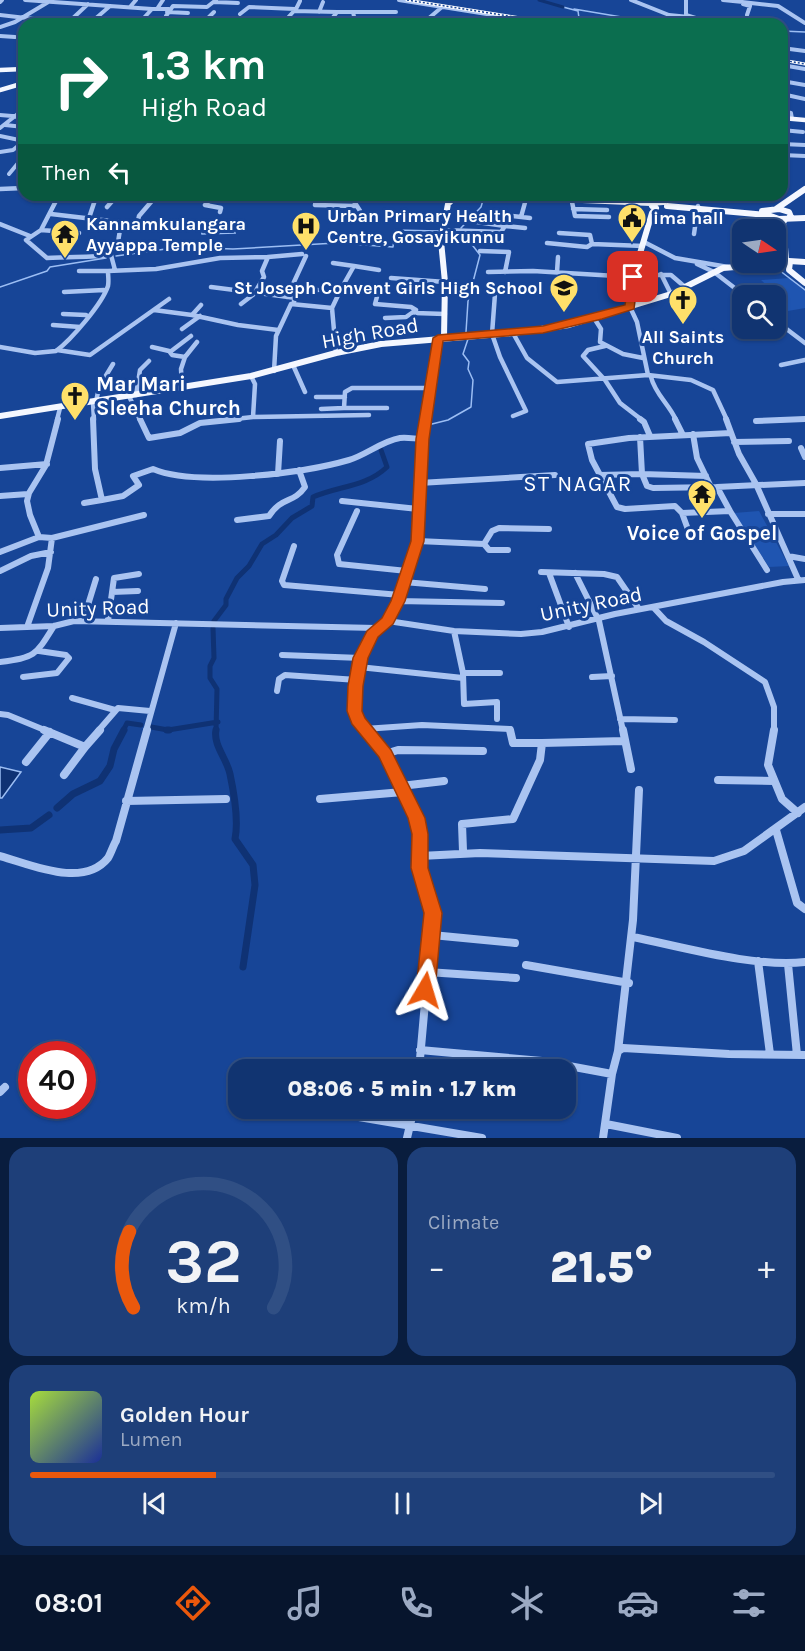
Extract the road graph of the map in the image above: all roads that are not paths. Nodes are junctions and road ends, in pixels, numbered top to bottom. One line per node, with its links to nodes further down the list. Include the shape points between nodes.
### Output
1 (25, 0): 11 (street)
2 (96, 0): 20 (street)
3 (136, 0): 23 (street)
4 (163, 0): 27 (street)
5 (399, 0): 19 (street)
6 (424, 0): 21 (street)
7 (631, 0): 46 (street, via 669,15)
8 (686, 0): 46 (street)
9 (723, 0): 14 (street)
10 (769, 0): 17 (street)
11 (50, 1): 20 (street); 39 (street)
12 (215, 1): 18 (street); 31 (street, via 206,7 175,5)
13 (300, 1): 29 (street)
14 (730, 1): 17 (street); 43 (street, via 750,5)
15 (278, 2): 25 (street)
16 (323, 2): 34 (street)
17 (742, 2): 47 (street, via 778,6)
18 (238, 3)
19 (420, 3): 21 (street); 28 (street)
20 (89, 4): 22 (street); 49 (street)
21 (442, 4): 57 (street); 58 (street)
22 (110, 6): 23 (street); 50 (street)
23 (130, 7): 26 (street)
24 (265, 8): 25 (street); 40 (street, via 249,7); 41 (street)
25 (273, 8): 29 (street)
26 (152, 9): 27 (street); 51 (street)
27 (157, 9): 31 (street)
28 (414, 9)
29 (295, 10): 34 (street); 54 (street)
30 (5, 11): 42 (street)
31 (168, 11): 38 (street); 52 (street)
32 (336, 11): 34 (street); 35 (street); 55 (street)
33 (214, 12): 53 (street)
34 (319, 12)
35 (353, 12): 36 (street); 56 (street)
36 (396, 12)
37 (11, 13): 39 (street)
38 (188, 13)
39 (28, 14): 48 (street)
40 (240, 14)
41 (260, 14)
42 (0, 15): 48 (street)
43 (747, 15)
44 (124, 16): 51 (street)
45 (805, 16): 47 (street)
46 (689, 17): 59 (street)
47 (797, 17): 61 (street)
48 (22, 18)
49 (73, 18)
50 (96, 18)
51 (144, 18)
52 (167, 18)
53 (208, 18)
54 (288, 18)
55 (332, 18)
56 (354, 18)
57 (428, 18)
58 (518, 18)
59 (693, 18)
60 (18, 20): 62 (street)
61 (804, 21)
62 (0, 27)
63 (0, 36): 64 (street)
64 (15, 37)
65 (788, 49): 66 (street)
66 (805, 51)
67 (788, 67): 68 (street)
68 (805, 69)
69 (2, 70): 70 (main road)
70 (18, 70)
71 (788, 82): 73 (street)
72 (18, 85): 74 (main road)
73 (803, 85): 75 (street)
74 (0, 90)
75 (802, 99)
76 (788, 112): 82 (street)
77 (18, 114): 79 (street)
78 (0, 115): 79 (street)
79 (15, 116): 80 (street); 84 (street)
80 (18, 116)
81 (788, 119): 82 (main road)
82 (792, 119): 83 (main road)
83 (805, 120)
84 (5, 125): 85 (street); 86 (street)
85 (18, 126)
86 (0, 128)
87 (788, 131): 88 (street)
88 (803, 132)
89 (2, 138): 90 (street)
90 (18, 140)
91 (788, 144): 92 (street)
92 (805, 145)
93 (18, 146): 94 (street)
94 (0, 152)
95 (788, 155): 96 (street)
96 (805, 156)
97 (18, 163): 98 (street)
98 (9, 174)
99 (0, 189): 100 (street)
100 (17, 189): 102 (street)
101 (805, 191): 123 (main road); 127 (main road, via 790,206)
102 (15, 198)
103 (56, 201): 124 (street)
104 (95, 201): 131 (street)
105 (112, 201): 119 (street)
106 (152, 201): 137 (street, via 139,216)
107 (209, 201): 122 (street, via 205,205 221,208)
108 (315, 201): 118 (street, via 315,205)
109 (352, 201): 118 (street)
110 (456, 201): 141 (main road, via 448,204)
111 (529, 201): 128 (street)
112 (562, 201): 115 (main road)
113 (564, 201): 117 (main road)
114 (611, 201): 117 (street)
115 (572, 202): 117 (main road); 121 (street)
116 (659, 203): 117 (main road); 120 (main road); 149 (main road)
117 (608, 205): 121 (street); 129 (street)
118 (354, 206): 125 (street)
119 (107, 207)
120 (698, 207): 123 (main road); 144 (street)
121 (573, 209): 129 (street, via 575,216)
122 (220, 212)
123 (771, 212): 127 (main road); 133 (main road)
124 (51, 214): 131 (street); 140 (street)
125 (362, 214)
126 (504, 215): 128 (street)
127 (789, 216): 130 (main road); 133 (main road); 157 (main road, via 783,222 784,255)
128 (521, 217): 132 (street)
129 (609, 217): 136 (street)
130 (805, 217)
131 (89, 218): 146 (street, via 119,222)
132 (530, 218)
133 (775, 219)
134 (470, 221): 138 (street)
135 (1, 223): 145 (street)
136 (610, 223)
137 (137, 225)
138 (505, 226): 139 (street); 141 (street, via 501,232)
139 (525, 228)
140 (41, 230): 143 (street); 145 (street)
141 (441, 230): 173 (main road)
142 (559, 232): 148 (street, via 590,235)
143 (79, 233)
144 (694, 234)
145 (30, 236): 161 (street, via 26,240 44,257 111,255)
146 (118, 242)
147 (547, 243): 148 (street, via 587,247)
148 (592, 244): 149 (street)
149 (643, 244): 153 (street); 171 (main road)
150 (480, 251): 167 (street, via 509,252)
151 (268, 257): 161 (street, via 220,258 154,271); 182 (street, via 261,273 264,277); 185 (street, via 304,255)
152 (558, 257): 168 (street)
153 (691, 261): 159 (street); 169 (street)
154 (805, 262): 157 (main road, High Road)
155 (333, 263): 158 (street)
156 (786, 263): 157 (main road, High Road)
157 (789, 263): 174 (main road, via 792,273)
158 (354, 266): 162 (street); 178 (street)
159 (728, 267): 160 (main road, High Road); 169 (main road, High Road)
160 (732, 267)
161 (115, 270): 165 (street)
162 (379, 270)
163 (786, 270): 174 (main road)
164 (79, 271): 165 (street)
165 (108, 271): 179 (street)
166 (488, 272): 167 (street)
167 (505, 272): 168 (street)
168 (557, 272): 171 (street)
169 (714, 272): 175 (street); 177 (main road, High Road)
170 (661, 274): 171 (street); 177 (street, via 671,275); 184 (street)
171 (634, 276): 191 (main road)
172 (391, 278): 173 (street)
173 (445, 282): 196 (main road)
174 (805, 285)
175 (732, 286)
176 (211, 287): 182 (street)
177 (685, 287): 184 (main road, High Road)
178 (341, 289): 192 (street); 194 (street, via 377,291 375,304 411,307)
179 (104, 290): 181 (street); 197 (street)
180 (318, 290): 186 (street, via 302,290)
181 (64, 292)
182 (254, 294): 185 (street); 189 (street)
183 (495, 294): 208 (street)
184 (671, 294): 191 (main road, High Road)
185 (287, 297): 186 (street)
186 (296, 298): 188 (street)
187 (169, 299): 193 (street)
188 (291, 303): 192 (street); 206 (street)
189 (241, 304)
190 (201, 306): 198 (street)
191 (630, 307): 201 (main road, High Road); 220 (street)
192 (332, 308): 218 (street)
193 (153, 310): 198 (street); 216 (street, via 90,355)
194 (415, 313): 196 (street); 200 (street, via 406,318)
195 (63, 314): 197 (street)
196 (445, 314): 210 (main road)
197 (86, 315): 203 (street)
198 (192, 315): 199 (street)
199 (200, 316): 204 (street); 206 (street)
200 (385, 318)
201 (594, 318): 207 (main road, High Road); 214 (street, via 601,329 599,339)
202 (53, 325): 203 (street)
203 (80, 327): 216 (street)
204 (182, 329)
205 (786, 329): 212 (street)
206 (278, 330): 226 (street, via 272,350)
207 (513, 333): 208 (main road, High Road); 229 (street, via 527,358 557,382)
208 (492, 334): 210 (main road, High Road); 245 (street, via 526,409)
209 (191, 336): 217 (street)
210 (441, 337): 218 (main road, High Road); 232 (street)
211 (197, 342): 219 (street)
212 (805, 343)
213 (152, 346): 217 (street)
214 (605, 346): 220 (street); 229 (street, via 588,350 583,356)
215 (0, 347): 216 (street)
216 (57, 350)
217 (170, 352): 219 (street)
218 (336, 353): 224 (main road, High Road)
219 (185, 357): 231 (street)
220 (644, 358): 228 (street)
221 (805, 360): 225 (street)
222 (149, 361): 234 (street, via 140,370)
223 (112, 364): 237 (street)
224 (293, 365): 226 (main road, High Road); 233 (street)
225 (781, 365)
226 (274, 371): 227 (main road, High Road)
227 (251, 376): 231 (main road, High Road); 246 (street, via 255,384)
228 (650, 376): 229 (street); 249 (street, via 692,380 713,390); 251 (street)
229 (605, 380): 252 (street, via 620,404 644,422)
230 (77, 387): 238 (street)
231 (182, 388): 234 (main road, High Road)
232 (432, 388): 236 (street, via 352,388 345,392); 254 (street)
233 (305, 392)
234 (132, 396): 237 (main road, High Road); 246 (street, via 149,438 180,434 200,423)
235 (316, 397): 236 (street)
236 (345, 397): 240 (street)
237 (95, 402): 238 (main road, High Road); 274 (street, via 95,469)
238 (76, 405): 239 (main road, High Road)
239 (60, 408): 244 (main road, High Road); 260 (street)
240 (344, 408): 241 (street); 242 (street)
241 (387, 408)
242 (321, 409)
243 (369, 415): 246 (street)
244 (0, 416)
245 (513, 416)
246 (253, 417)
247 (805, 419): 248 (street)
248 (756, 420)
249 (731, 433): 250 (street); 257 (street)
250 (693, 434): 251 (street); 267 (street, via 697,458)
251 (683, 435): 252 (street)
252 (650, 436): 253 (street)
253 (640, 437): 264 (street); 265 (street, via 588,444)
254 (423, 439): 262 (street, via 400,438 350,460); 268 (street)
255 (280, 441): 263 (street)
256 (789, 441): 257 (street)
257 (734, 442): 270 (street)
258 (801, 448): 259 (street)
259 (805, 457)
260 (46, 464): 261 (street); 272 (street)
261 (0, 468)
262 (299, 470): 263 (street); 284 (street, via 305,487 300,496 277,504 269,516)
263 (278, 474): 274 (street, via 171,475 153,469 134,475 138,487 123,496)
264 (642, 474): 265 (street); 267 (street); 271 (street, via 647,486 653,488)
265 (600, 475): 280 (street, via 617,507 675,506)
266 (555, 476): 268 (street)
267 (706, 476): 271 (street)
268 (419, 483): 277 (street)
269 (805, 483): 270 (street)
270 (756, 484): 271 (street); 281 (street)
271 (714, 487): 279 (street)
272 (28, 494): 273 (street); 287 (street, via 30,516)
273 (0, 496)
274 (102, 500): 276 (street)
275 (342, 501): 277 (street)
276 (84, 503)
277 (418, 509): 289 (street)
278 (357, 511): 299 (street, via 337,555 339,564)
279 (730, 512): 280 (street); 297 (street)
280 (682, 513): 286 (street)
281 (768, 514): 282 (street); 295 (street)
282 (805, 514)
283 (144, 515): 288 (street)
284 (237, 520)
285 (549, 529): 290 (street, via 499,528 492,531)
286 (690, 535)
287 (39, 537): 288 (street); 293 (street)
288 (51, 538): 294 (street)
289 (418, 541): 290 (street); 299 (street)
290 (484, 544): 292 (street, via 489,550)
291 (294, 546): 310 (street, via 284,585)
292 (508, 550)
293 (0, 552)
294 (51, 552): 298 (street, via 31,556); 320 (street)
295 (788, 556): 296 (street); 305 (street)
296 (805, 559)
297 (767, 570)
298 (0, 571)
299 (407, 571): 306 (street)
300 (541, 572): 301 (street)
301 (549, 573): 302 (street); 321 (street)
302 (575, 573): 313 (street, via 617,577); 314 (street)
303 (139, 574): 309 (street, via 117,576)
304 (96, 579): 315 (street)
305 (802, 580): 312 (street, Unity Road)
306 (404, 582): 307 (street); 310 (street)
307 (485, 589)
308 (138, 591): 309 (street)
309 (112, 592): 316 (street)
310 (399, 598): 311 (street); 317 (street)
311 (502, 603)
312 (653, 607): 313 (street, Unity Road); 356 (street, via 673,626 765,681 774,708 768,765)
313 (639, 609): 314 (street, Unity Road)
314 (597, 618): 321 (street, Unity Road); 332 (street)
315 (83, 621): 316 (street, Unity Road); 319 (street, Unity Road)
316 (108, 621): 318 (street, Unity Road)
317 (388, 621): 323 (street); 324 (street, Unity Road)
318 (176, 623): 323 (street, Unity Road); 339 (street)
319 (54, 626): 320 (street, Unity Road); 325 (street)
320 (27, 627): 322 (street, Unity Road)
321 (569, 627): 324 (street, Unity Road, via 521,634)
322 (0, 628)
323 (376, 628): 327 (street)
324 (454, 631): 331 (street)
325 (39, 651): 328 (street, via 27,660); 333 (street, via 69,658 57,673)
326 (282, 655): 327 (street)
327 (361, 658): 329 (street)
328 (0, 662)
329 (359, 668): 331 (street); 335 (street)
330 (500, 672): 331 (street)
331 (460, 676): 341 (street, via 464,704 497,702)
332 (612, 676): 334 (street); 342 (street)
333 (23, 677)
334 (592, 677)
335 (357, 680): 336 (street, via 285,675 279,679); 344 (street, via 354,711)
336 (278, 691)
337 (72, 698): 338 (street)
338 (115, 711): 339 (street, via 120,707); 348 (street)
339 (150, 711): 361 (street)
340 (0, 714): 345 (street)
341 (497, 719)
342 (620, 719): 343 (street); 346 (street)
343 (675, 720)
344 (364, 729): 347 (street, via 422,725 510,729 513,743); 350 (street)
345 (50, 732): 348 (street); 351 (street)
346 (624, 741): 347 (street); 352 (street)
347 (542, 743): 364 (street, via 540,760 513,819 462,824)
348 (85, 747): 353 (street)
349 (483, 750): 350 (street, via 398,750)
350 (385, 754): 357 (street)
351 (26, 762)
352 (631, 769)
353 (64, 775)
354 (718, 780): 356 (street)
355 (444, 781): 357 (street)
356 (774, 782): 362 (street, via 782,799)
357 (402, 789): 360 (street); 366 (street, via 416,818)
358 (639, 790): 367 (street)
359 (226, 799): 361 (street)
360 (320, 799)
361 (126, 801): 365 (street, via 113,851 107,860 84,873 71,874)
362 (802, 810): 363 (street)
363 (776, 830): 367 (street, via 726,859 702,862); 368 (street, via 797,903)
364 (463, 851): 366 (street); 367 (street)
365 (0, 856)
366 (420, 856): 369 (street, via 419,868 433,913)
367 (637, 857): 370 (street)
368 (805, 909)
369 (432, 934): 371 (street); 376 (street)
370 (633, 937): 372 (street); 378 (street)
371 (515, 943)
372 (758, 962): 374 (street); 381 (street)
373 (805, 962): 374 (street)
374 (788, 964): 382 (street)
375 (526, 965): 378 (street)
376 (427, 972): 377 (street); 379 (street)
377 (516, 978)
378 (629, 983): 380 (street)
379 (420, 1050): 383 (street); 384 (street, via 542,1061)
380 (618, 1051): 381 (street, via 629,1048); 384 (street)
381 (770, 1054): 382 (street)
382 (801, 1055)
383 (420, 1059)
384 (612, 1074): 387 (street)
385 (367, 1119): 388 (street)
386 (412, 1119): 388 (street)
387 (606, 1124): 391 (street); 392 (street)
388 (411, 1127): 389 (street); 390 (street)
389 (407, 1138)
390 (482, 1138)
391 (603, 1138)
392 (677, 1138)

